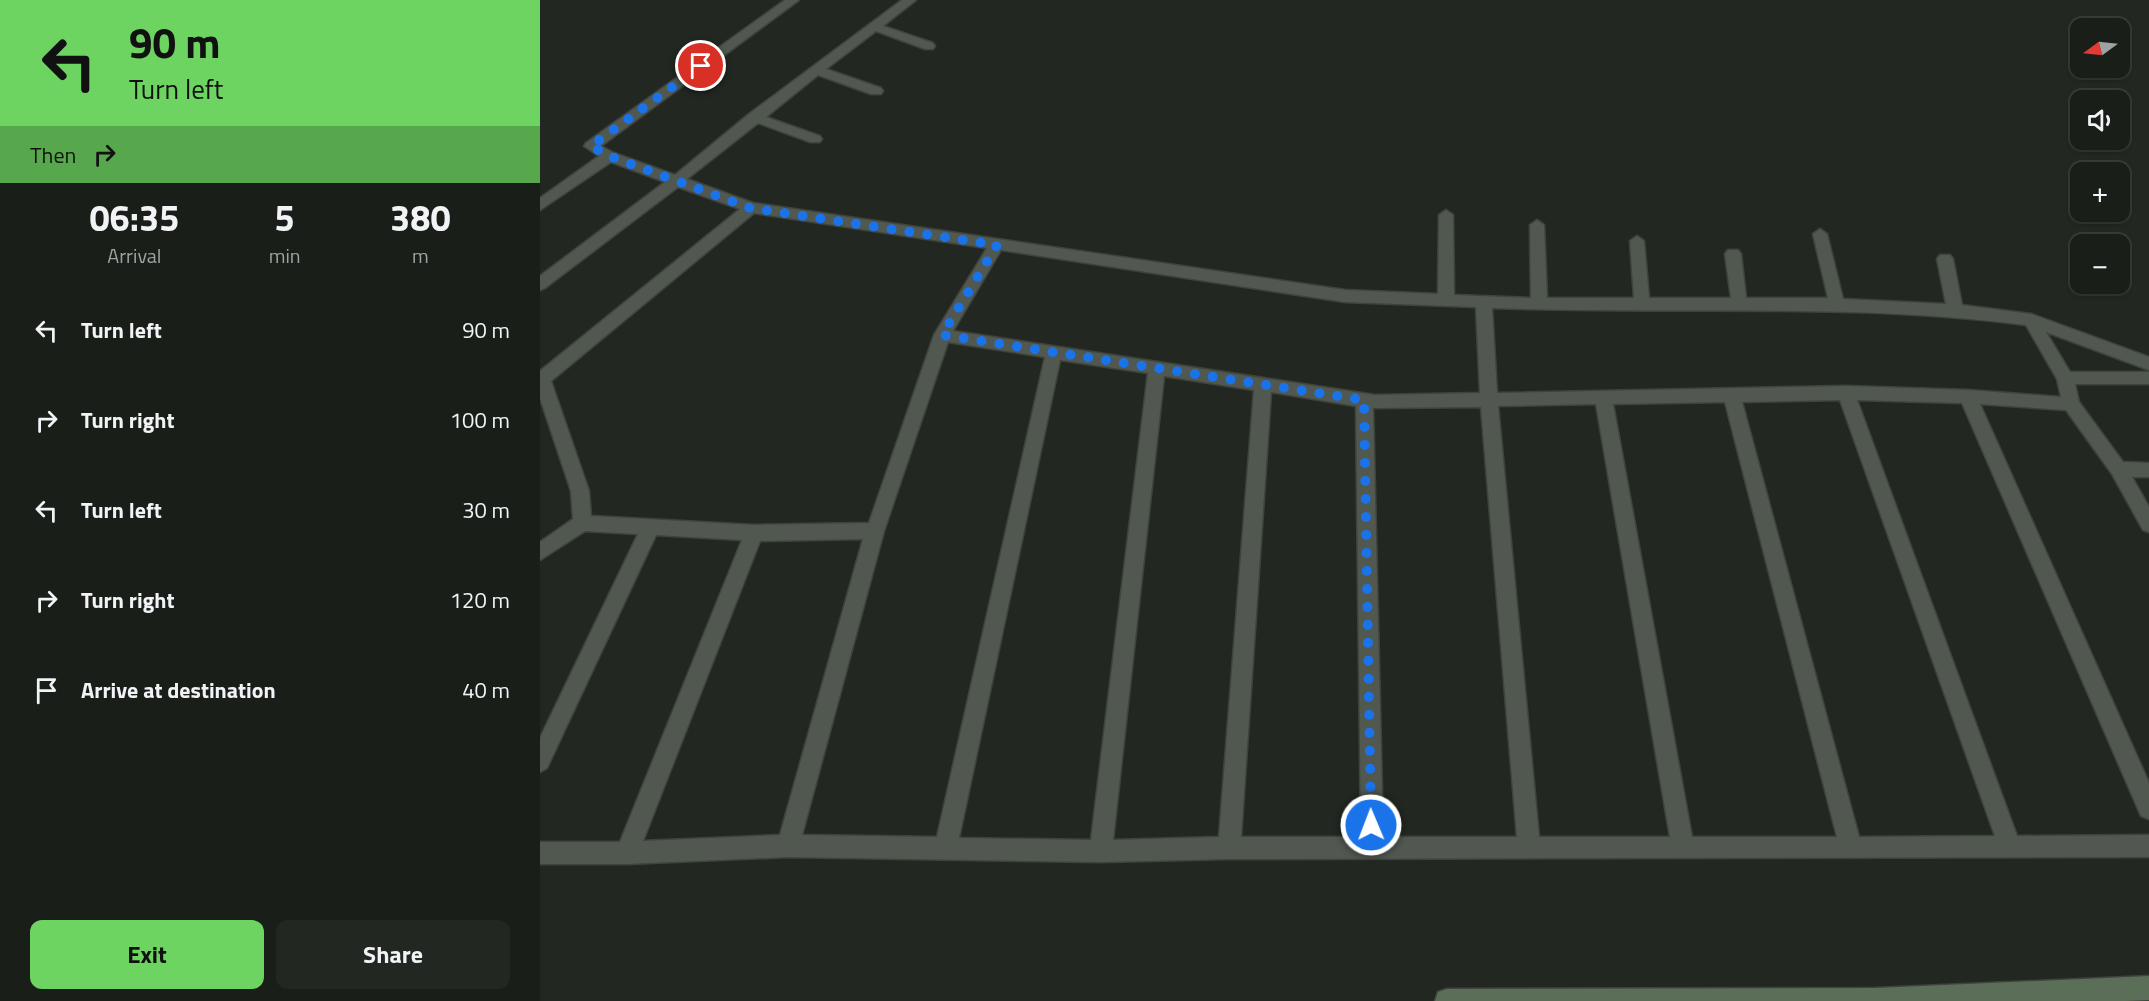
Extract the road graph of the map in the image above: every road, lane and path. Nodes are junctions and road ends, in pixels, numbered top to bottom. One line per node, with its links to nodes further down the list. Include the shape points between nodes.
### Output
1 (793, 0): 9 (street, via 591,146)
2 (910, 0): 3 (street)
3 (875, 27): 4 (street); 5 (street)
4 (929, 46)
5 (816, 70): 6 (street); 7 (street)
6 (876, 92)
7 (754, 117): 8 (street); 10 (street)
8 (814, 139)
9 (609, 156): 10 (street); 11 (street)
10 (676, 181): 12 (street); 20 (street)
11 (540, 205)
12 (750, 208): 17 (street); 45 (street, via 543,379 580,491)
13 (1446, 215): 21 (street)
14 (1537, 225): 24 (street)
15 (1820, 234): 26 (street)
16 (1637, 241): 23 (street)
17 (997, 245): 21 (street, via 1345,296); 29 (street)
18 (1733, 254): 25 (street)
19 (1945, 259): 27 (street)
20 (540, 284)
21 (1446, 300): 22 (street)
22 (1484, 302): 24 (street); 41 (street)
23 (1642, 303): 24 (street); 25 (street)
24 (1539, 304)
25 (1739, 304): 26 (street)
26 (1837, 304): 27 (street)
27 (1956, 310): 28 (street)
28 (2031, 320): 31 (street); 33 (street)
29 (942, 335): 30 (street); 48 (street)
30 (1054, 351): 32 (street); 61 (street)
31 (2149, 364)
32 (1158, 368): 35 (street); 62 (street)
33 (2065, 378): 34 (street); 42 (street)
34 (2149, 378)
35 (1263, 384): 40 (street); 55 (street)
36 (1846, 393): 37 (street); 38 (street); 60 (street)
37 (1732, 396): 39 (street); 59 (street)
38 (1968, 397): 42 (street); 52 (street)
39 (1603, 398): 41 (street); 58 (street)
40 (1364, 400): 41 (street); 56 (street)
41 (1489, 400): 57 (street)
42 (2071, 404): 43 (street)
43 (2118, 469): 44 (street); 46 (street)
44 (2149, 470)
45 (582, 523): 47 (street); 50 (street)
46 (2149, 524)
47 (650, 528): 49 (street); 51 (street)
48 (875, 531): 49 (street); 53 (street)
49 (754, 532): 64 (street)
50 (540, 552)
51 (540, 761)
52 (2149, 808)
53 (788, 846): 61 (street); 64 (street)
54 (2149, 846): 60 (street)
55 (1228, 848): 56 (street); 62 (street)
56 (1372, 848): 57 (street)
57 (1529, 848): 58 (street)
58 (1683, 848): 59 (street)
59 (1851, 848): 60 (street)
60 (2010, 848)
61 (945, 849): 62 (street)
62 (1101, 851)
63 (540, 853): 64 (street)
64 (627, 853)
65 (2149, 988): 66 (street, via 1876,1000)
66 (1447, 1001)

